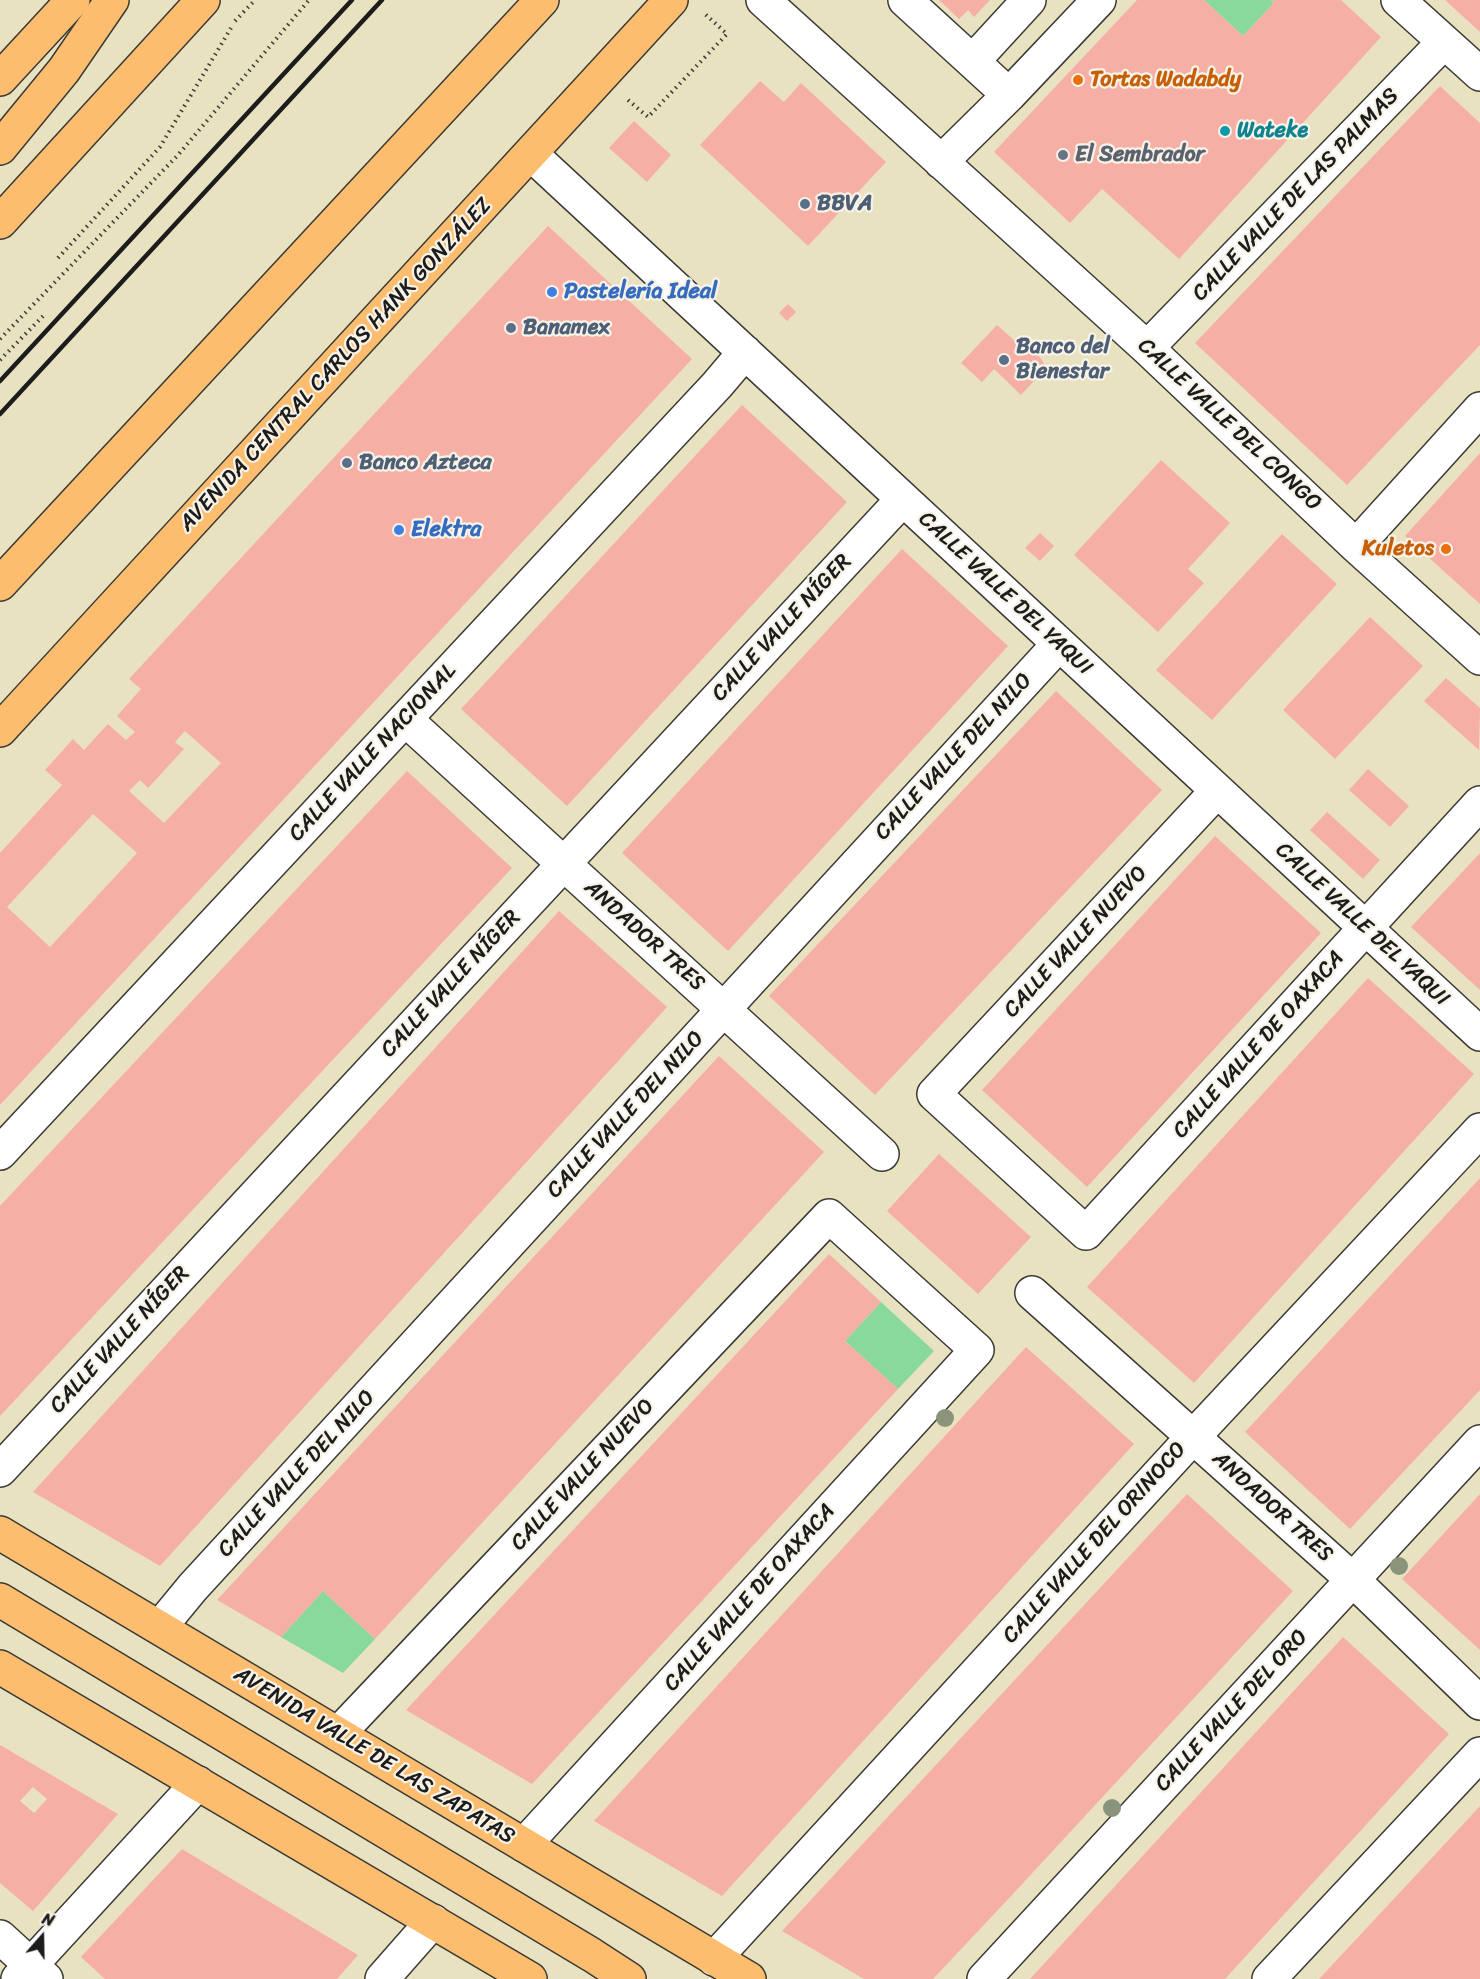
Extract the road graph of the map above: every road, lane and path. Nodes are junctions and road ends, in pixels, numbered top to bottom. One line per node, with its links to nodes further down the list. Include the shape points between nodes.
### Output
1 (73, 0): 16 (main road)
2 (112, 0): 19 (main road, via 64,70)
3 (203, 0): 22 (main road)
4 (255, 0): 23 (path, via 234,23 160,147)
5 (309, 0): 25 (path, via 178,155)
6 (542, 0): 32 (main road)
7 (763, 0): 21 (street, CALLE VALLE DEL CONGO)
8 (905, 0): 14 (street)
9 (1029, 0): 14 (street)
10 (1099, 0): 17 (street)
11 (1398, 0): 13 (street)
12 (685, 3): 18 (path, via 727,34); 20 (main road, AVENIDA CENTRAL CARLOS HANK GONZÁLEZ, via 600,76)
13 (1444, 42): 15 (street); 26 (street, CALLE VALLE DE LAS PALMAS)
14 (973, 61): 17 (street)
15 (1480, 74)
16 (0, 79)
17 (1009, 95): 21 (street)
18 (648, 117)
19 (0, 148)
20 (531, 154): 27 (street, CALLE VALLE DEL YAQUI); 36 (main road, AVENIDA CENTRAL CARLOS HANK GONZÁLEZ)
21 (941, 162): 26 (street, CALLE VALLE DEL CONGO)
22 (0, 222)
23 (58, 258)
24 (46, 313): 28 (path)
25 (0, 339)
26 (1147, 348): 31 (street, CALLE VALLE DEL CONGO)
27 (745, 352): 30 (street, CALLE VALLE DEL YAQUI); 35 (street, CALLE VALLE NACIONAL)
28 (0, 360)
29 (1480, 409): 31 (street)
30 (903, 499): 33 (street, CALLE VALLE DEL YAQUI); 39 (street, CALLE VALLE NÍGER)
31 (1356, 546): 34 (street, CALLE VALLE DEL CONGO)
32 (0, 584)
33 (1059, 644): 37 (street, CALLE VALLE DEL YAQUI); 41 (street, CALLE VALLE DEL NILO)
34 (1480, 658)
35 (405, 718): 39 (street, ANDADOR TRES); 44 (street, CALLE VALLE NACIONAL)
36 (0, 730)
37 (1217, 791): 40 (street, CALLE VALLE DEL YAQUI); 47 (street, CALLE VALLE NUEVO, via 934,1094)
38 (1480, 803): 40 (street, CALLE VALLE DE OAXACA)
39 (563, 863): 41 (street, ANDADOR TRES); 51 (street, CALLE VALLE NÍGER)
40 (1366, 928): 42 (street, CALLE VALLE DEL YAQUI); 47 (street, CALLE VALLE DE OAXACA)
41 (723, 1009): 45 (street, ANDADOR TRES); 55 (street, CALLE VALLE DEL NILO)
42 (1480, 1034)
43 (1480, 1130): 49 (street, CALLE VALLE DEL ORINOCO)
44 (0, 1153)
45 (882, 1154)
46 (829, 1216): 58 (street, CALLE VALLE NUEVO); 61 (street, CALLE VALLE DE OAXACA, via 977,1350)
47 (1086, 1233)
48 (1032, 1293): 49 (street, ANDADOR TRES)
49 (1192, 1437): 53 (street, ANDADOR TRES); 65 (street, CALLE VALLE DEL ORINOCO)
50 (1480, 1442): 53 (street, CALLE VALLE DEL ORO)
51 (0, 1470)
52 (0, 1533): 55 (main road, AVENIDA VALLE DE LAS ZAPATAS)
53 (1353, 1580): 57 (street, ANDADOR TRES); 72 (street, CALLE VALLE DEL ORO)
54 (0, 1600): 64 (main road)
55 (160, 1627): 58 (main road, AVENIDA VALLE DE LAS ZAPATAS)
56 (0, 1667): 60 (main road)
57 (1480, 1703)
58 (338, 1734): 61 (main road, AVENIDA VALLE DE LAS ZAPATAS)
59 (1480, 1754): 73 (street)
60 (198, 1783): 62 (main road); 66 (street)
61 (524, 1845): 65 (main road, AVENIDA VALLE DE LAS ZAPATAS)
62 (433, 1921): 67 (street); 68 (main road)
63 (0, 1937): 66 (street)
64 (592, 1955): 69 (main road); 70 (main road)
65 (714, 1959): 71 (main road, AVENIDA VALLE DE LAS ZAPATAS)
66 (32, 1974)
67 (382, 1979)
68 (530, 1979)
69 (629, 1979)
70 (652, 1979)
71 (749, 1979)
72 (984, 1979)
73 (1269, 1979)

